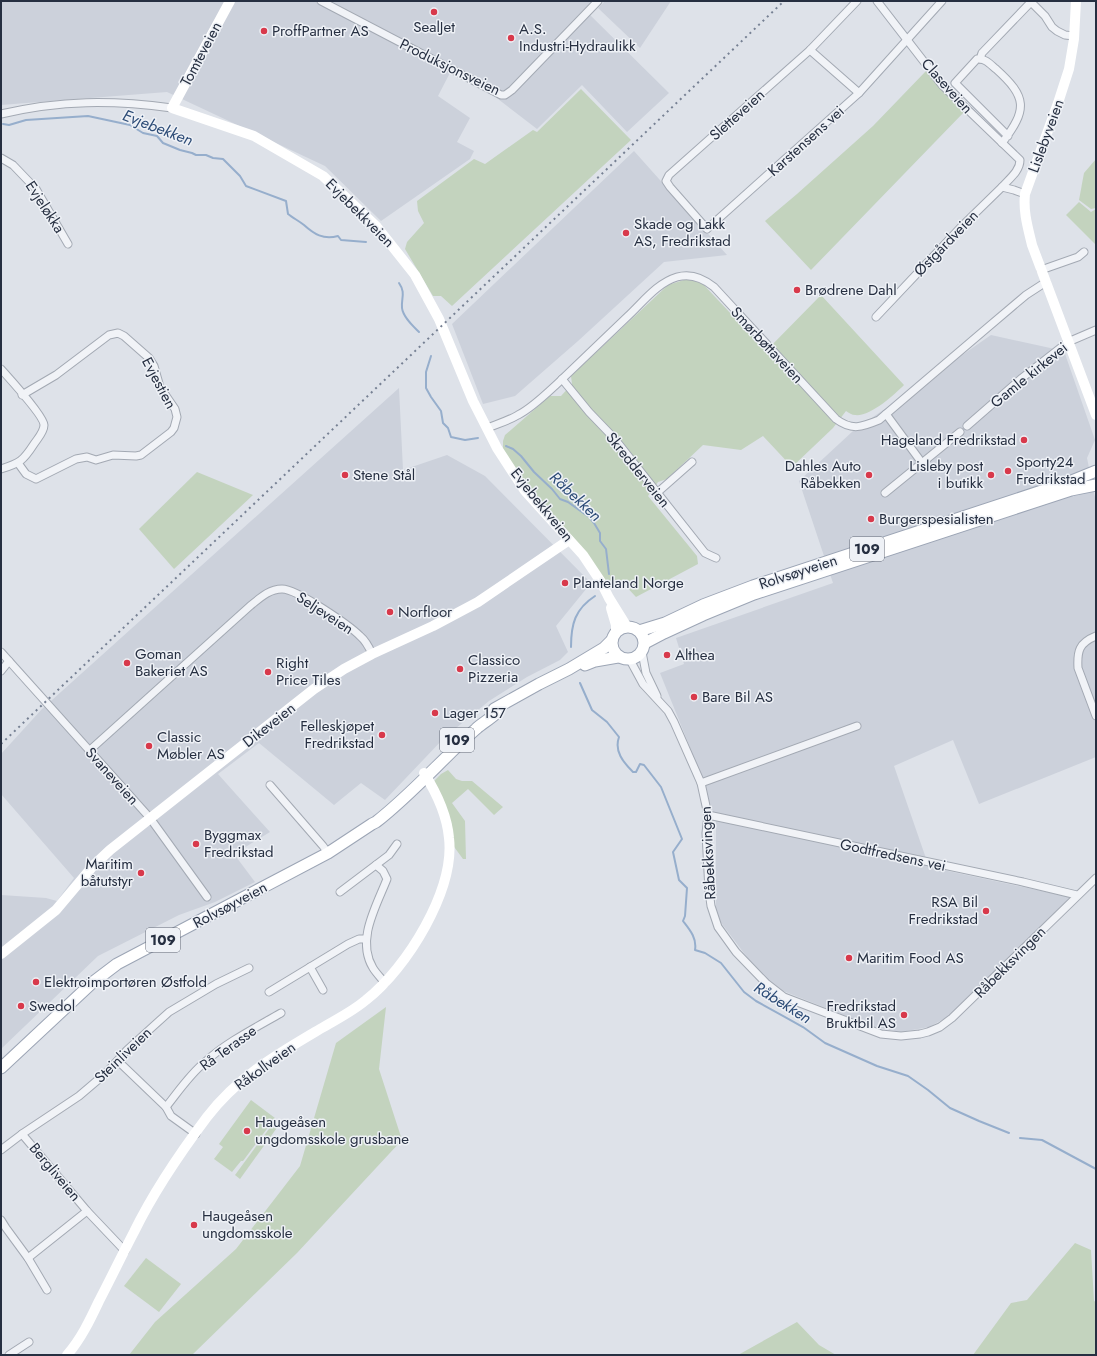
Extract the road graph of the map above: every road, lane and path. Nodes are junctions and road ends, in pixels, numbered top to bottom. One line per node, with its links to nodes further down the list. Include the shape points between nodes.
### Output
1 (230, 1): 13 (street, Tomteveien)
2 (321, 1): 3 (street, Produksjonsveien, via 501,95 512,90)
3 (598, 1)
4 (857, 1): 10 (street, Sletteveien)
5 (877, 1): 9 (street, Claseveien)
6 (942, 1): 9 (street, Karstensens vei)
7 (1076, 1): 8 (street, Lislebyveien)
8 (1074, 36): 11 (street, via 1060,33 1052,27 1032,2 982,53); 21 (street, Lislebyveien, via 1064,86)
9 (907, 40): 12 (street, Karstensens vei); 16 (street, Claseveien, via 942,85)
10 (810, 50): 12 (street); 19 (street, Sletteveien)
11 (981, 59): 15 (street, via 1010,82 1018,94 1020,114); 15 (street, via 976,60 955,83)
12 (860, 93): 19 (street, Karstensens vei, via 707,229)
13 (172, 108): 14 (street, Evjebekkveien, via 124,102 89,102 40,106); 35 (street, Evjebekkveien, via 254,136 323,176 378,227 415,275 439,319)
14 (1, 114)
15 (1008, 136): 16 (street)
16 (1002, 143): 18 (street, Claseveien, via 1020,160)
17 (1, 158): 22 (street, Evjeløkka, via 13,165 36,188)
18 (1020, 165): 20 (street, Østgårdveien)
19 (666, 181)
20 (1002, 187): 21 (street); 26 (street, Østgårdveien)
21 (1025, 194): 24 (street, Lislebyveien, via 1027,225)
22 (68, 244)
23 (1084, 252): 24 (street)
24 (1041, 270): 25 (street, Lislebyveien)
25 (1046, 282): 28 (street, Lislebyveien); 32 (street, Smørbøttaveien, via 992,323)
26 (876, 318)
27 (1096, 330): 28 (street, Gamle kirkevei)
28 (1068, 342): 33 (street, Lislebyveien); 34 (street, Gamle kirkevei)
29 (1, 369): 31 (street)
30 (562, 379): 32 (street, Smørbøttaveien, via 657,288 686,275 704,279 714,287 842,424 850,427 863,426 879,420); 35 (street, Smørbøttaveien, via 519,415); 43 (street, Skredderveien)
31 (22, 395): 38 (street, via 44,424 26,457); 38 (street, Evjestien, via 56,375 109,335 118,333 149,358 160,387 175,409 176,423 172,432 141,455 113,455 96,460 87,457 76,458 36,479 26,474)
32 (886, 414): 39 (street)
33 (1096, 415)
34 (967, 426)
35 (487, 428): 45 (street, Evjebekkveien, via 525,491)
36 (960, 432): 39 (street)
37 (692, 462): 43 (street)
38 (18, 463): 40 (street)
39 (922, 463): 44 (street)
40 (1, 469)
41 (1096, 471): 49 (main road, Rolvsøyveien / 109, via 753,586 665,623)
42 (1096, 485): 52 (main road, Rolvsøyveien / 109, via 1072,490 754,594 664,633)
43 (658, 492): 46 (street, Skredderveien, via 705,553)
44 (885, 493)
45 (569, 540): 47 (street, Evjebekkveien, via 601,582); 54 (street, Dikeveien, via 478,602)
46 (716, 558)
47 (609, 598): 48 (street, Evjebekkveien); 50 (street, Evjebekkveien, via 616,625)
48 (627, 627): 49 (main road); 50 (main road, 109, via 621,628)
49 (639, 631): 52 (main road, via 643,636)
50 (614, 636): 55 (main road, via 612,646); 58 (main road, Rolvsøyveien / 109, via 604,648)
51 (1096, 636): 61 (street, via 1081,646 1078,652 1078,668)
52 (643, 648): 56 (main road, 109, via 637,657); 60 (street, Råbekksvingen, via 646,673)
53 (1, 652): 57 (street, Svaneveien)
54 (372, 654): 63 (street, Seljeveien, via 369,646 359,635 324,610 294,592 285,589 272,590 250,606); 68 (street, Dikeveien, via 314,689)
55 (618, 656): 56 (main road); 58 (main road, Rolvsøyveien / 109)
56 (630, 660): 60 (street, Råbekksvingen, via 643,684)
57 (9, 662): 59 (street); 63 (street, Svaneveien)
58 (569, 669): 64 (main road, Rolvsøyveien / 109, via 496,707)
59 (1, 671)
60 (657, 698): 65 (street, Råbekksvingen, via 674,722)
61 (1096, 716)
62 (856, 726): 65 (street)
63 (90, 750): 68 (street, Svaneveien)
64 (422, 778): 70 (main road, Rolvsøyveien / 109, via 372,824); 80 (street, Råkollveien, via 436,795 444,812 449,839 445,880 424,929)
65 (701, 784): 67 (street, Råbekksvingen)
66 (270, 786): 70 (street)
67 (708, 815): 74 (street, Godtfredsens vei); 74 (street, Råbekksvingen, via 706,833 711,906 718,927 736,952 766,983 784,997 881,1034 920,1034 952,1018)
68 (150, 818): 75 (street, Svaneveien); 77 (street, Dikeveien, via 93,866 56,910)
69 (397, 844): 71 (street, via 389,855)
70 (328, 853): 85 (main road, Rolvsøyveien / 109, via 111,968)
71 (376, 865): 73 (street); 76 (street, via 387,879 371,918)
72 (1096, 878): 74 (street, Råbekksvingen)
73 (340, 892)
74 (1077, 895)
75 (206, 897)
76 (366, 939): 78 (street, via 348,944); 80 (street, via 367,955 373,969)
77 (1, 954)
78 (310, 967): 81 (street); 82 (street)
79 (249, 968): 84 (street, Steinliveien, via 169,1012)
80 (384, 983): 88 (street, Råkollveien, via 365,1002 248,1074 216,1106)
81 (323, 990)
82 (269, 992)
83 (281, 1013): 86 (street, Rå Terasse, via 204,1062)
84 (118, 1061): 86 (street); 87 (street, Steinliveien, via 79,1096)
85 (1, 1068)
86 (166, 1107): 88 (street, via 171,1116)
87 (22, 1134): 89 (street, Steinliveien); 90 (street, Bergliveien)
88 (196, 1134): 92 (street, Råkollveien, via 149,1203)
89 (1, 1150)
90 (87, 1211): 92 (street, Bergliveien); 93 (street, Bergliveien)
91 (1, 1220): 93 (street)
92 (125, 1251): 97 (street, Råkollveien, via 88,1324)
93 (28, 1258): 94 (street)
94 (47, 1290)
95 (30, 1342): 96 (street)
96 (9, 1355)
97 (67, 1355)

